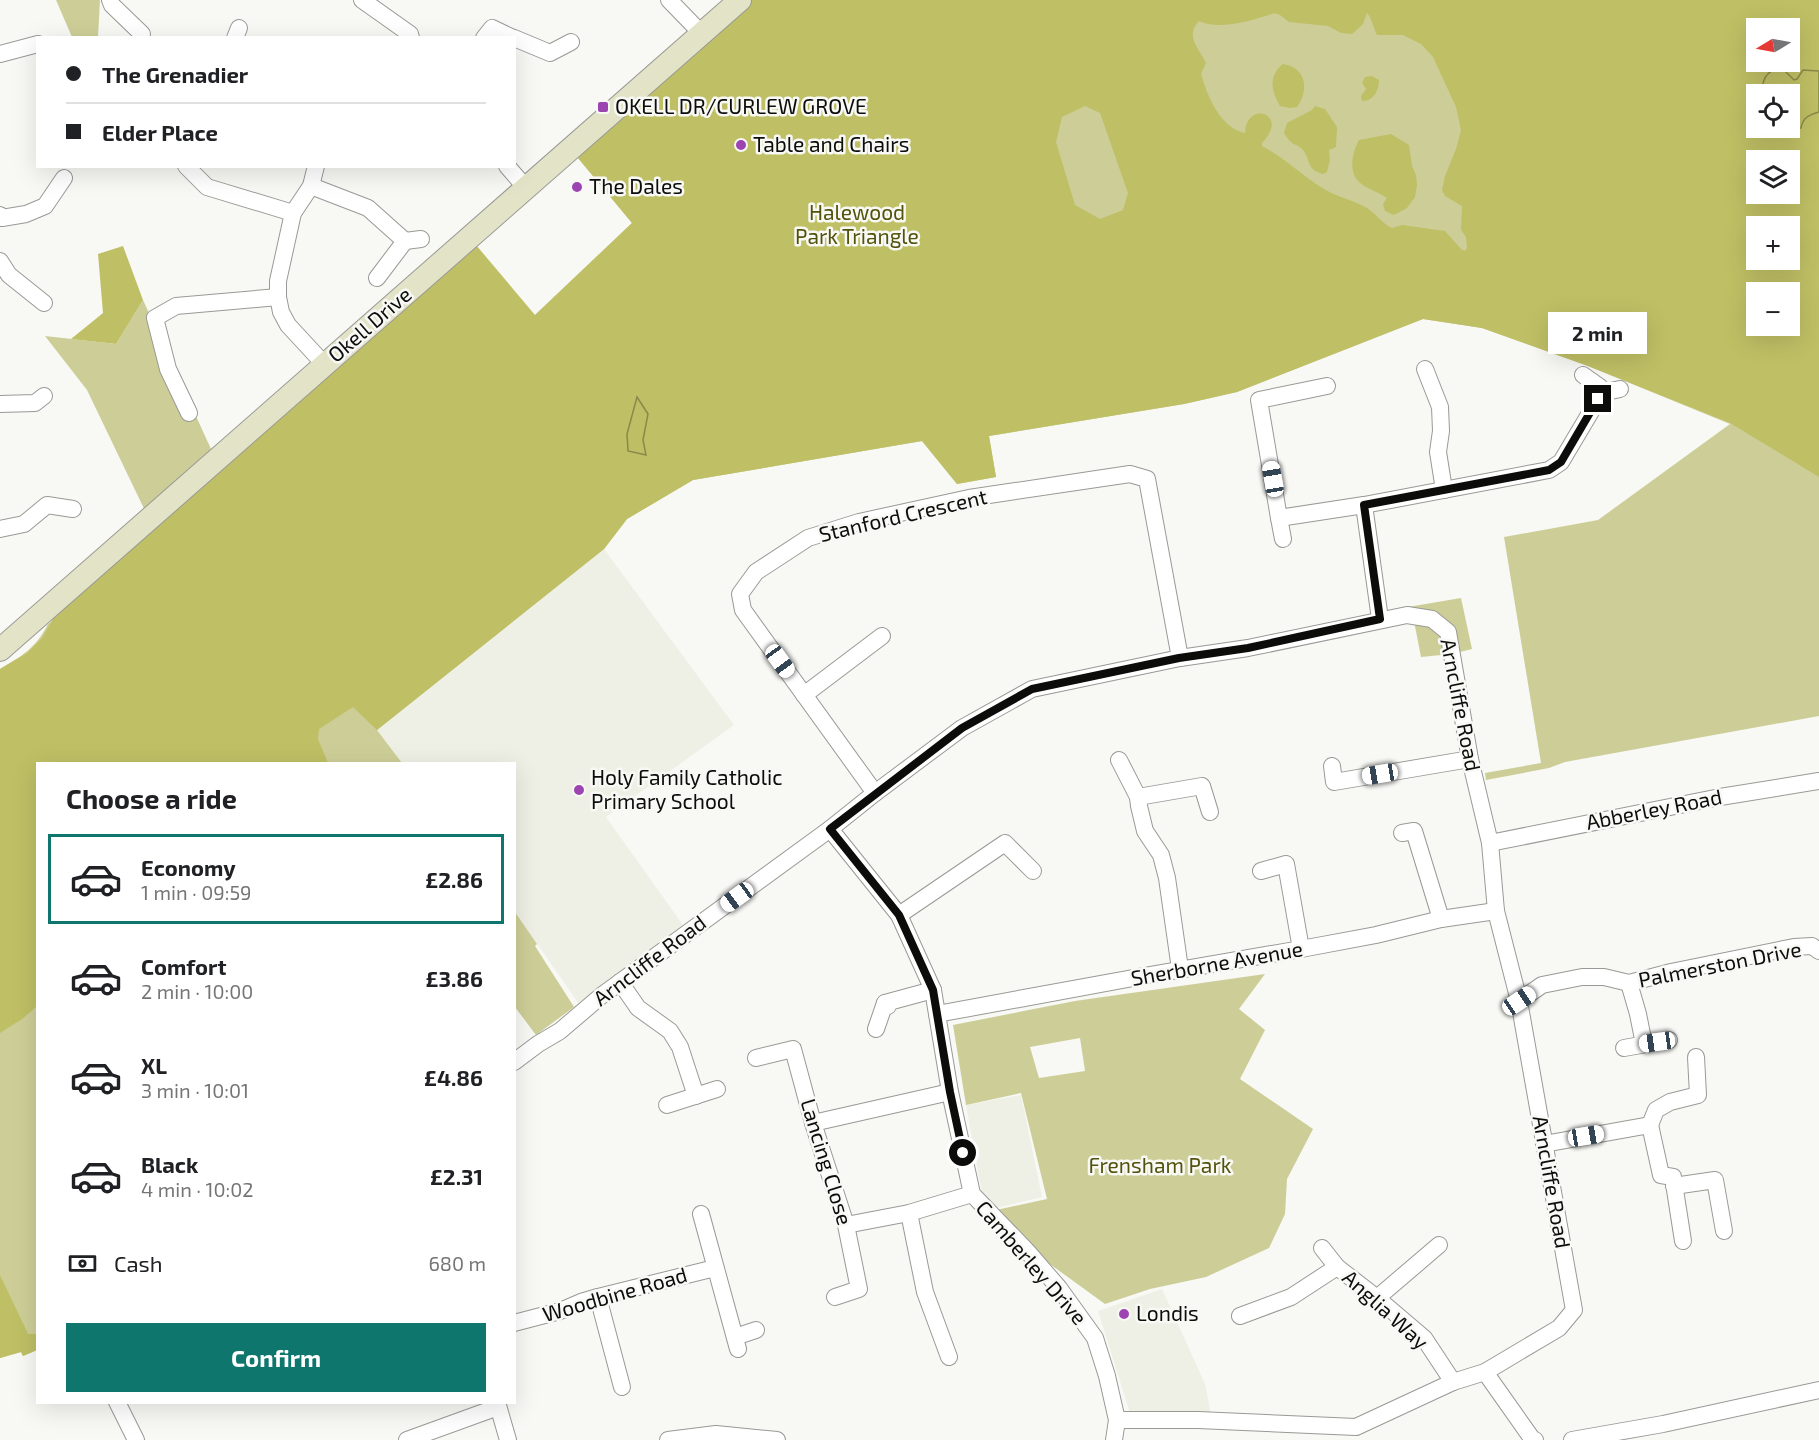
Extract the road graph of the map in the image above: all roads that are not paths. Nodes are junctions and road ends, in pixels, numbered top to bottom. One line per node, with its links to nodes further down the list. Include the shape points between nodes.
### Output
1 (110, 0): 5 (street)
2 (669, 0): 6 (street)
3 (740, 0): 6 (street, Okell Drive)
4 (366, 1): 7 (street)
5 (142, 34)
6 (702, 34): 19 (street, Okell Drive)
7 (410, 36)
8 (486, 36): 9 (street, via 492,28)
9 (510, 36)
10 (516, 39): 11 (street, via 550,54)
11 (571, 42)
12 (36, 45): 13 (street)
13 (0, 54)
14 (188, 168): 20 (street, via 207,187)
15 (316, 168): 18 (street)
16 (509, 168): 19 (street)
17 (64, 178): 21 (street, via 45,206)
18 (311, 186): 20 (street); 23 (street, via 368,208)
19 (526, 188): 28 (street, Okell Drive)
20 (293, 213): 26 (street)
21 (1, 218)
22 (422, 238): 23 (street)
23 (405, 241): 25 (street)
24 (0, 261): 27 (street, via 9,275)
25 (377, 278)
26 (278, 297): 28 (street, via 288,324); 36 (street, via 176,306 154,318 168,369)
27 (44, 303)
28 (325, 365): 45 (street, Okell Drive)
29 (1425, 369): 37 (street, via 1440,407 1438,452)
30 (1583, 375): 34 (street, via 1600,387)
31 (1327, 386): 40 (street, via 1259,400)
32 (1620, 389): 34 (street)
33 (45, 396): 35 (street, via 35,403)
34 (1600, 396): 37 (street, via 1561,462 1549,470)
35 (0, 404)
36 (189, 413)
37 (1444, 490): 38 (street)
38 (1364, 505): 40 (street); 43 (street)
39 (73, 509): 41 (street, via 47,505 24,524)
40 (1279, 518): 42 (street)
41 (0, 529)
42 (1283, 539)
43 (1380, 619): 46 (street, Arncliffe Road, via 1248,648); 48 (street, Arncliffe Road, via 1407,615 1432,619 1448,632)
44 (882, 636): 47 (street)
45 (0, 650)
46 (1179, 658): 47 (street, Stanford Crescent, via 1147,480 1130,474 969,498 858,522 808,538 756,572 740,594 742,610); 52 (street, Arncliffe Road, via 1032,689 962,728)
47 (804, 695): 52 (street, Stanford Crescent)
48 (1470, 759): 50 (street, via 1334,782); 57 (street, Arncliffe Road)
49 (1119, 760): 53 (street)
50 (1332, 766)
51 (1819, 781): 57 (street, Abberley Road)
52 (875, 793): 55 (street, Arncliffe Road)
53 (1138, 796): 54 (street, via 1202,786); 65 (street, via 1145,831 1161,855 1167,878)
54 (1210, 812)
55 (830, 829): 61 (street, Camberley Drive); 66 (street, Arncliffe Road)
56 (1402, 833): 62 (street, via 1414,831)
57 (1490, 843): 60 (street, Arncliffe Road)
58 (1033, 871): 61 (street, via 1005,843)
59 (1261, 871): 63 (street, via 1286,864)
60 (1497, 910): 62 (street, Sherborne Avenue); 69 (street, Arncliffe Road)
61 (899, 915): 68 (street, Camberley Drive)
62 (1441, 919): 63 (street, Sherborne Avenue)
63 (1301, 950): 65 (street, Sherborne Avenue)
64 (1819, 951): 67 (street, Palmerston Drive, via 1812,946 1794,947)
65 (1180, 969): 70 (street, Sherborne Avenue)
66 (621, 982): 77 (street, Arncliffe Road); 80 (street, via 638,1008 670,1031 680,1047)
67 (1629, 983): 69 (street, Palmerston Drive, via 1604,976 1582,977 1542,985); 73 (street)
68 (933, 990): 70 (street, Camberley Drive); 71 (street, via 886,1004)
69 (1519, 1001): 84 (street, Arncliffe Road)
70 (937, 1014): 79 (street, Camberley Drive)
71 (876, 1029)
72 (1669, 1040): 73 (street)
73 (1644, 1044): 74 (street)
74 (1624, 1048)
75 (756, 1058): 82 (street, Lancing Close, via 793,1049)
76 (1696, 1058): 83 (street, via 1698,1095 1656,1110)
77 (516, 1060)
78 (717, 1089): 80 (street)
79 (950, 1092): 82 (street); 86 (street, Camberley Drive)
80 (696, 1096): 81 (street)
81 (667, 1105)
82 (813, 1124): 89 (street, Lancing Close)
83 (1650, 1125): 84 (street); 85 (street, via 1661,1175 1672,1177)
84 (1544, 1144): 103 (street, Arncliffe Road, via 1574,1310 1559,1328)
85 (1674, 1186): 90 (street, via 1715,1180); 91 (street)
86 (972, 1194): 88 (street); 109 (street, Camberley Drive, via 1059,1288 1095,1338)
87 (701, 1214): 95 (street)
88 (909, 1214): 89 (street); 102 (street, via 925,1292)
89 (846, 1225): 97 (street, Lancing Close, via 859,1289)
90 (1724, 1231)
91 (1683, 1240)
92 (1439, 1245): 98 (street)
93 (1322, 1248): 94 (street, Anglia Way)
94 (1337, 1267): 98 (street, Anglia Way); 99 (street, Anglia Way, via 1291,1297)
95 (715, 1268): 96 (street, Woodbine Road); 101 (street, via 737,1343)
96 (598, 1297): 100 (street, Woodbine Road); 105 (street)
97 (835, 1297)
98 (1377, 1298): 104 (street, Anglia Way, via 1424,1338)
99 (1240, 1316)
100 (516, 1322)
101 (756, 1330)
102 (950, 1357)
103 (1485, 1372): 104 (street, Arncliffe Road); 119 (street)
104 (1453, 1382): 112 (street, Arncliffe Road)
105 (621, 1388)
106 (1819, 1390): 111 (street)
107 (118, 1404): 113 (street)
108 (497, 1405): 114 (street); 115 (street)
109 (1117, 1420): 110 (street, Arncliffe Road, via 1198,1420); 118 (street, Camberley Drive)
110 (1235, 1432): 112 (street, Arncliffe Road)
111 (1664, 1432): 120 (street)
112 (1356, 1434)
113 (136, 1440)
114 (407, 1440)
115 (508, 1440)
116 (668, 1440): 117 (street, via 716,1434)
117 (777, 1440)
118 (1114, 1440)
119 (1535, 1440)
120 (1572, 1440)

